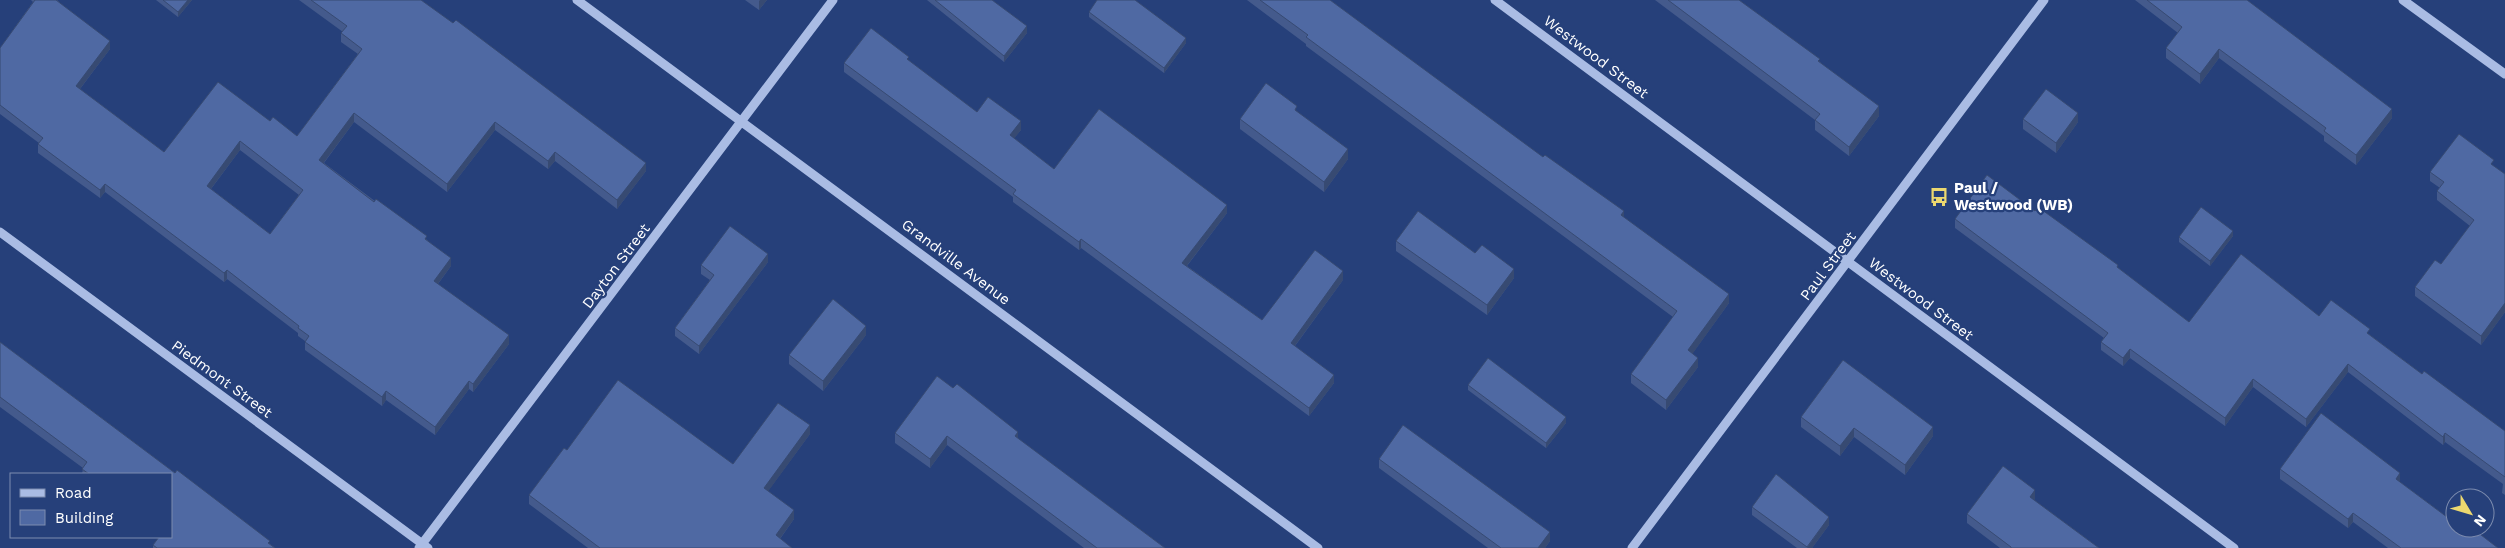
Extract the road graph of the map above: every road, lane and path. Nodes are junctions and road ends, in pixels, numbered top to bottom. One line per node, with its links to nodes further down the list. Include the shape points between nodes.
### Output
1 (577, 0): 7 (street, Grandville Avenue)
2 (833, 0): 7 (street, Dayton Street)
3 (1495, 0): 9 (street, Westwood Street)
4 (2044, 0): 9 (street, Paul Street)
5 (2403, 0): 6 (street)
6 (2505, 74)
7 (742, 122): 10 (street, Dayton Street); 11 (street, Grandville Avenue)
8 (0, 232): 10 (street, Piedmont Street)
9 (1848, 262): 12 (street, Paul Street); 13 (street, Westwood Street)
10 (424, 547)
11 (1318, 548)
12 (1632, 548)
13 (2234, 548)

